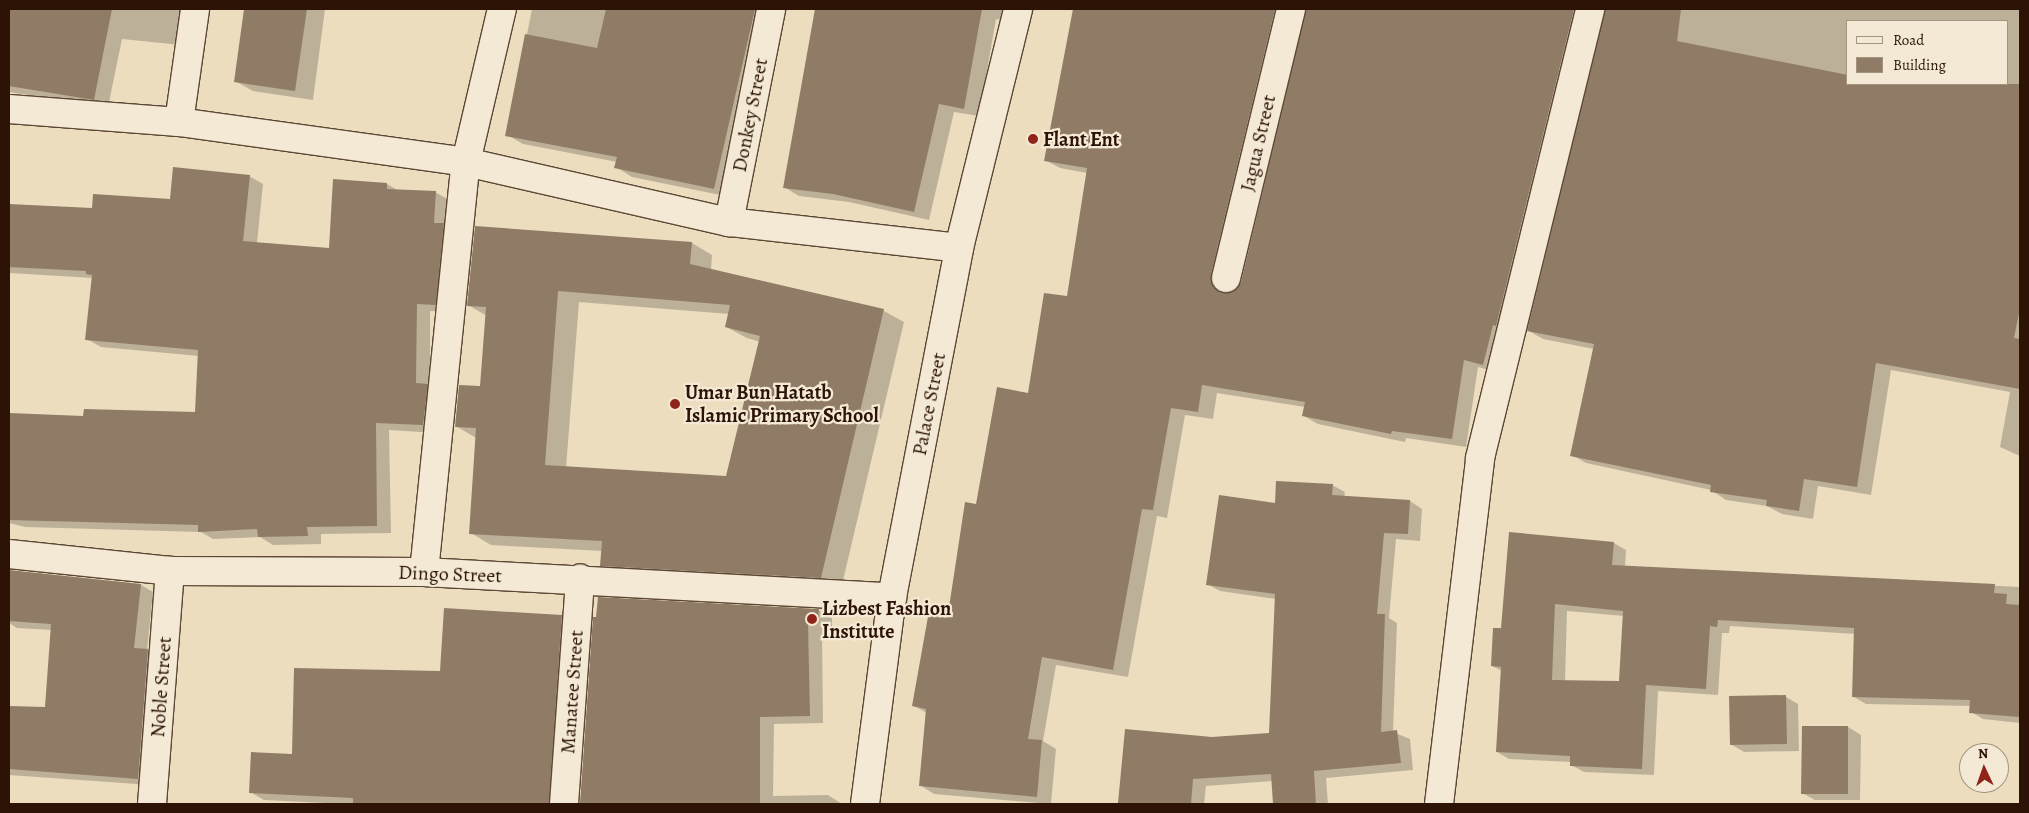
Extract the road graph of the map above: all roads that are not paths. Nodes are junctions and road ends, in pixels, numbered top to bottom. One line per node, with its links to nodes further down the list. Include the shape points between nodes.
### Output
1 (195, 9): 8 (street)
2 (502, 9): 9 (street)
3 (771, 9): 10 (street, Donkey Street)
4 (1018, 9): 11 (street, Palace Street)
5 (1291, 9): 12 (street, Jagua Street)
6 (1590, 9): 21 (street, via 1480,458)
7 (9, 109): 8 (street)
8 (178, 122): 9 (street)
9 (466, 162): 10 (street); 15 (street)
10 (729, 222): 11 (street)
11 (959, 248): 17 (street, Palace Street)
12 (1226, 278)
13 (9, 554): 14 (street, Dingo Street)
14 (170, 571): 15 (street, Dingo Street); 18 (street, Noble Street)
15 (424, 572): 16 (street, Dingo Street)
16 (580, 579): 17 (street, Dingo Street); 19 (street, Manatee Street)
17 (892, 597): 20 (street, Palace Street)
18 (152, 804)
19 (564, 804)
20 (865, 804)
21 (1439, 804)

